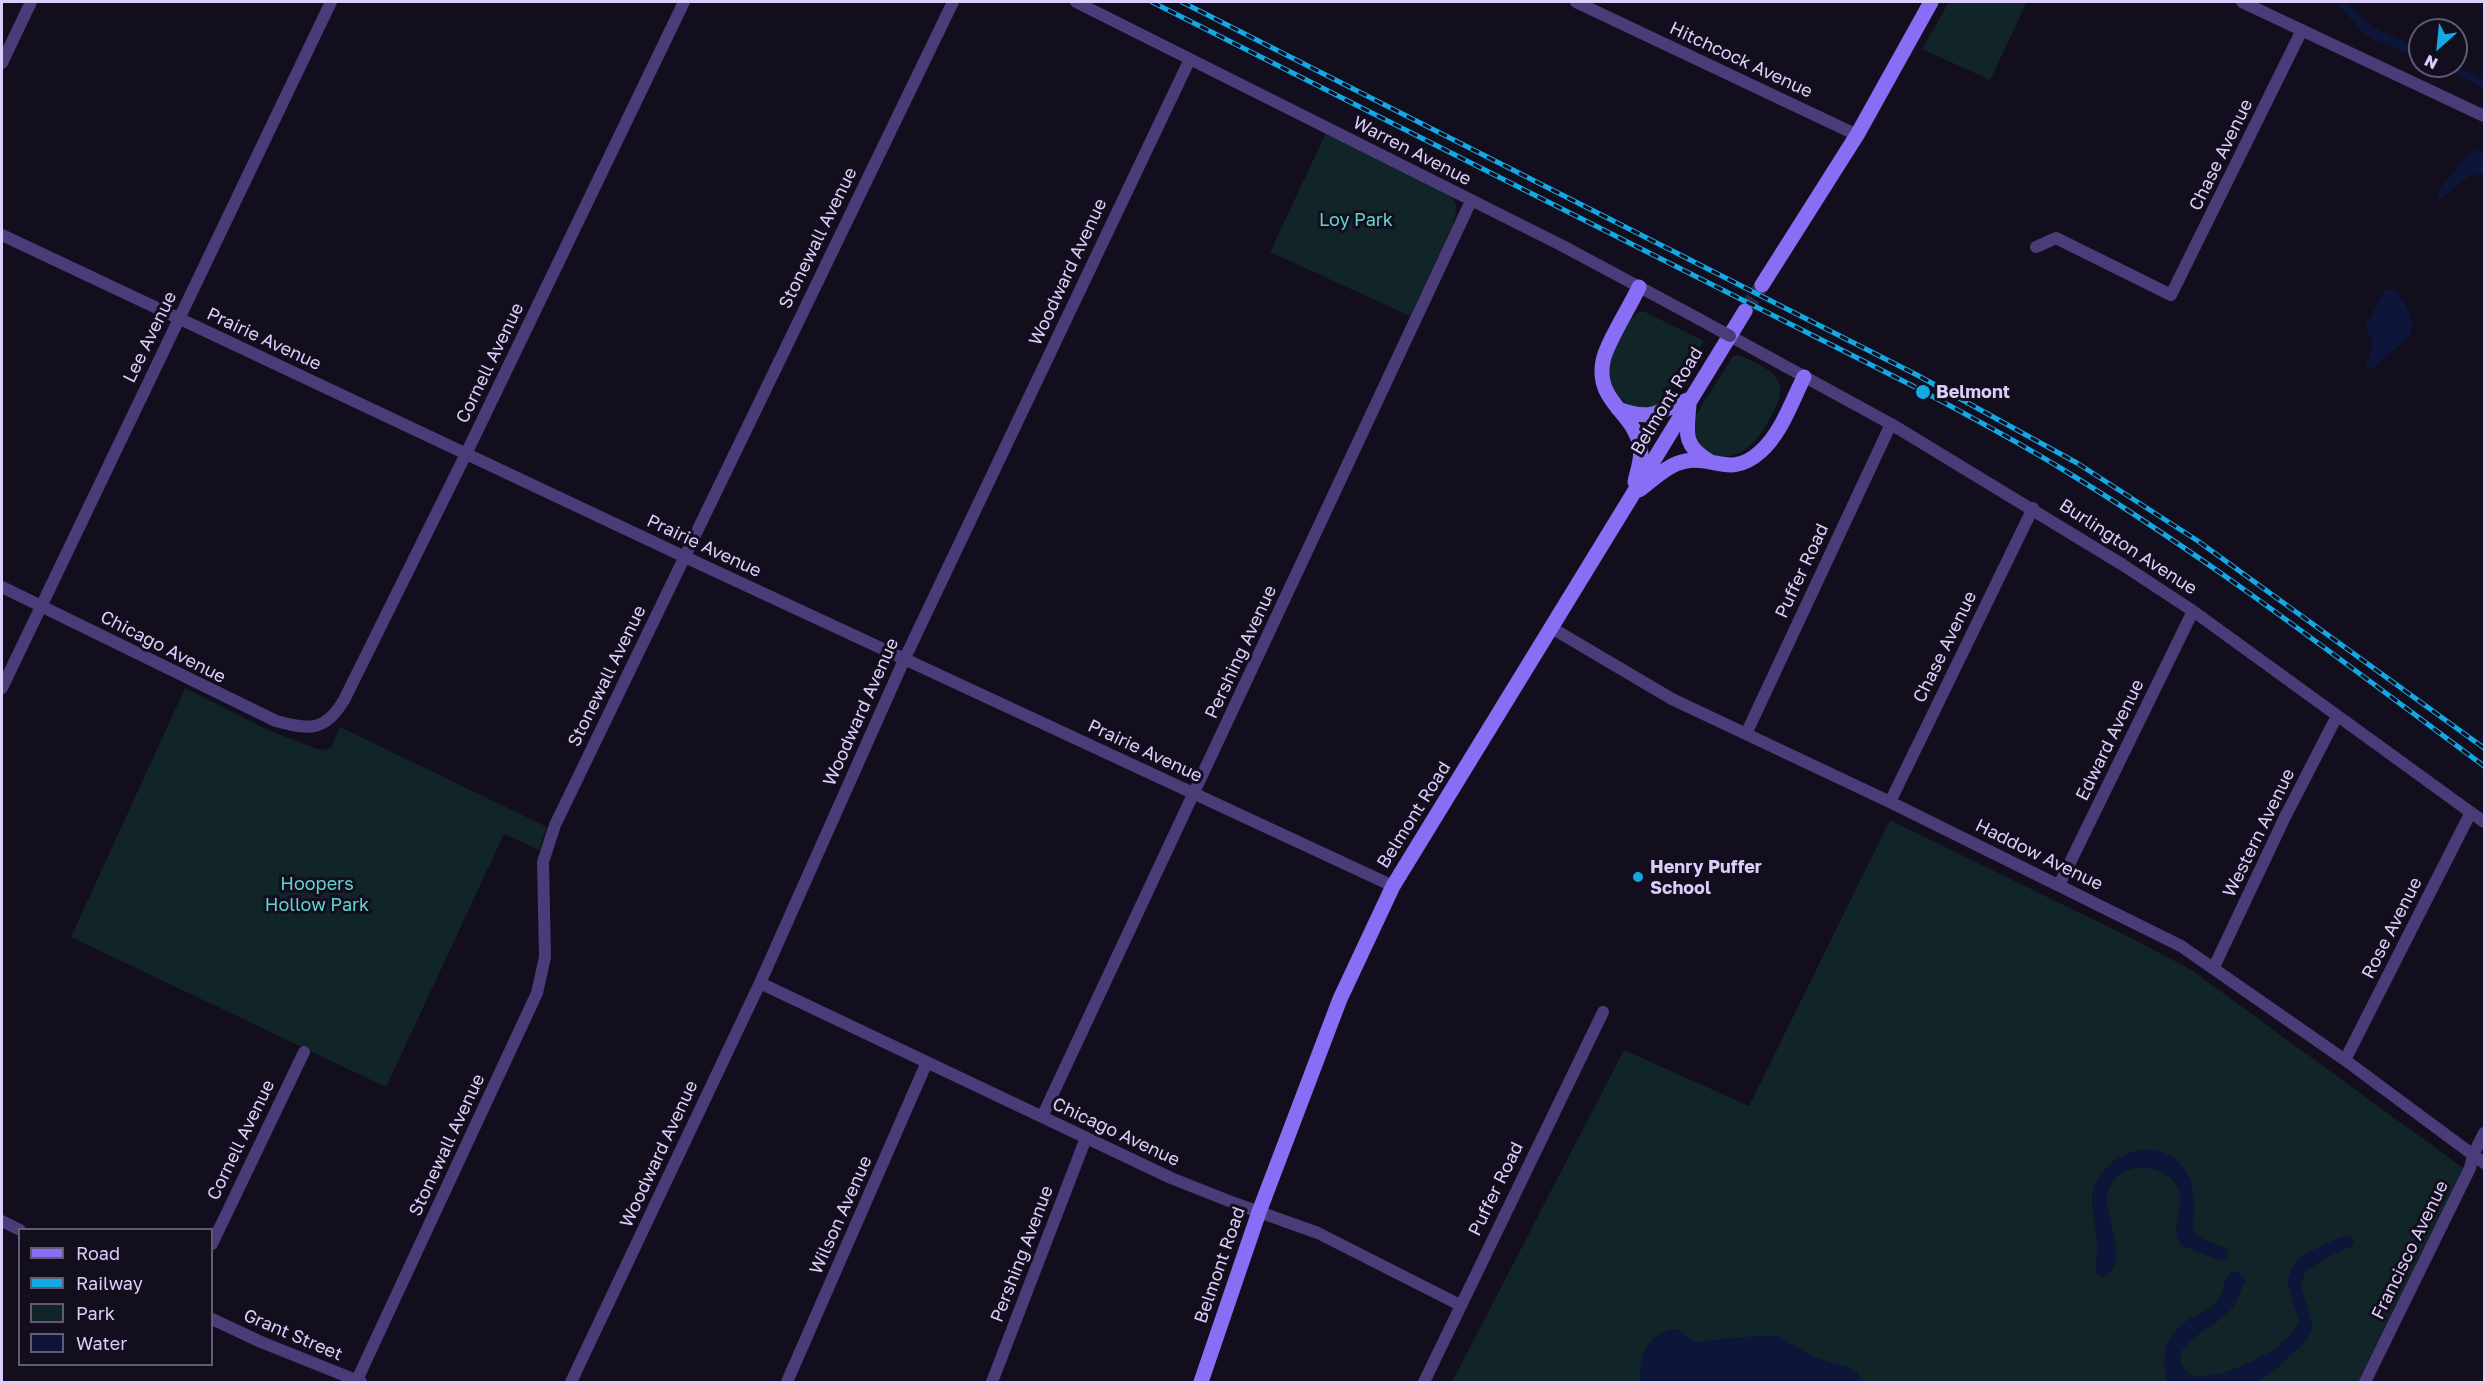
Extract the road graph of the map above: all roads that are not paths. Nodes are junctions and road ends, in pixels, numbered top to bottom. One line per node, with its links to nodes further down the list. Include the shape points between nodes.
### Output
1 (31, 2): 11 (street)
2 (331, 2): 20 (street, Lee Avenue)
3 (684, 2): 26 (street, Cornell Avenue)
4 (952, 2): 30 (street, Stonewall Avenue)
5 (1076, 2): 10 (street, Warren Avenue)
6 (1576, 2): 13 (street, Hitchcock Avenue)
7 (1931, 2): 13 (main road)
8 (2242, 2): 9 (street)
9 (2302, 30): 12 (street); 16 (street, Chase Avenue, via 2171,296 2056,238)
10 (1190, 59): 14 (street, Warren Avenue); 35 (street, Woodward Avenue)
11 (2, 63)
12 (2484, 116)
13 (1857, 135): 17 (main road)
14 (1471, 201): 18 (street, Warren Avenue); 40 (street, Pershing Avenue)
15 (2, 235): 20 (street, Prairie Avenue)
16 (2036, 247)
17 (1762, 285)
18 (1640, 287): 21 (street, Warren Avenue, bridge); 24 (main road, via 1603,359 1605,391)
19 (1745, 311): 23 (main road, Belmont Road)
20 (178, 318): 26 (street, Prairie Avenue); 32 (street, Lee Avenue)
21 (1730, 336): 22 (street, Burlington Avenue)
22 (1804, 377): 25 (street, Burlington Avenue); 27 (main road, via 1760,453 1739,464)
23 (1690, 399): 24 (main road, via 1650,416); 27 (main road, via 1686,425 1689,443 1695,452); 28 (main road, Belmont Road)
24 (1618, 409): 28 (main road, via 1635,430 1640,445)
25 (1891, 424): 29 (street, Burlington Avenue); 39 (street, Puffer Road)
26 (466, 454): 30 (street, Prairie Avenue); 38 (street, Cornell Avenue, via 336,714)
27 (1714, 464): 28 (main road, via 1694,460 1674,464)
28 (1632, 494): 34 (main road, Belmont Road)
29 (2033, 508): 33 (street, Burlington Avenue); 41 (street, Chase Avenue)
30 (685, 557): 35 (street, Prairie Avenue); 63 (street, Stonewall Avenue, via 547,843 542,885 545,957 533,1004)
31 (2, 587): 32 (street, Chicago Avenue)
32 (40, 605): 36 (street, Lee Avenue); 38 (street, Chicago Avenue, via 257,713)
33 (2193, 611): 37 (street, Burlington Avenue); 44 (street, Edward Avenue)
34 (1550, 627): 39 (street, Haddow Avenue, via 1672,699); 45 (main road, Belmont Road)
35 (904, 660): 40 (street, Prairie Avenue); 47 (street, Woodward Avenue)
36 (2, 688)
37 (2337, 716): 42 (street, Burlington Avenue); 46 (street, Western Avenue)
38 (312, 728)
39 (1746, 734): 41 (street, Haddow Avenue)
40 (1194, 794): 45 (street, Prairie Avenue); 52 (street, Pershing Avenue)
41 (1890, 802): 44 (street, Haddow Avenue)
42 (2471, 812): 43 (street, Burlington Avenue); 50 (street, Rose Avenue)
43 (2484, 822)
44 (2059, 885): 46 (street, Haddow Avenue, via 2181,946)
45 (1393, 886): 57 (main road, Belmont Road, via 1340,999)
46 (2214, 967): 50 (street, Haddow Avenue)
47 (760, 983): 51 (street, Chicago Avenue); 64 (street, Woodward Avenue)
48 (1603, 1012): 61 (street, Puffer Road)
49 (304, 1052): 60 (street, Cornell Avenue)
50 (2345, 1060): 55 (street, Haddow Avenue)
51 (927, 1062): 52 (street, Chicago Avenue); 65 (street, Wilson Avenue)
52 (1042, 1117): 54 (street, Chicago Avenue)
53 (2484, 1133): 55 (street, Francisco Avenue)
54 (1086, 1138): 57 (street, Chicago Avenue); 66 (street, Pershing Avenue)
55 (2473, 1155): 56 (street, Haddow Avenue); 69 (street, Francisco Avenue)
56 (2484, 1163)
57 (1258, 1212): 61 (street, Chicago Avenue, via 1318,1233); 67 (main road, Belmont Road)
58 (2, 1221): 59 (street)
59 (18, 1229)
60 (213, 1242)
61 (1460, 1305): 68 (street, Puffer Road)
62 (213, 1319): 63 (street, Grant Street)
63 (358, 1382)
64 (571, 1383)
65 (787, 1383)
66 (992, 1383)
67 (1201, 1383)
68 (1424, 1383)
69 (2365, 1383)

